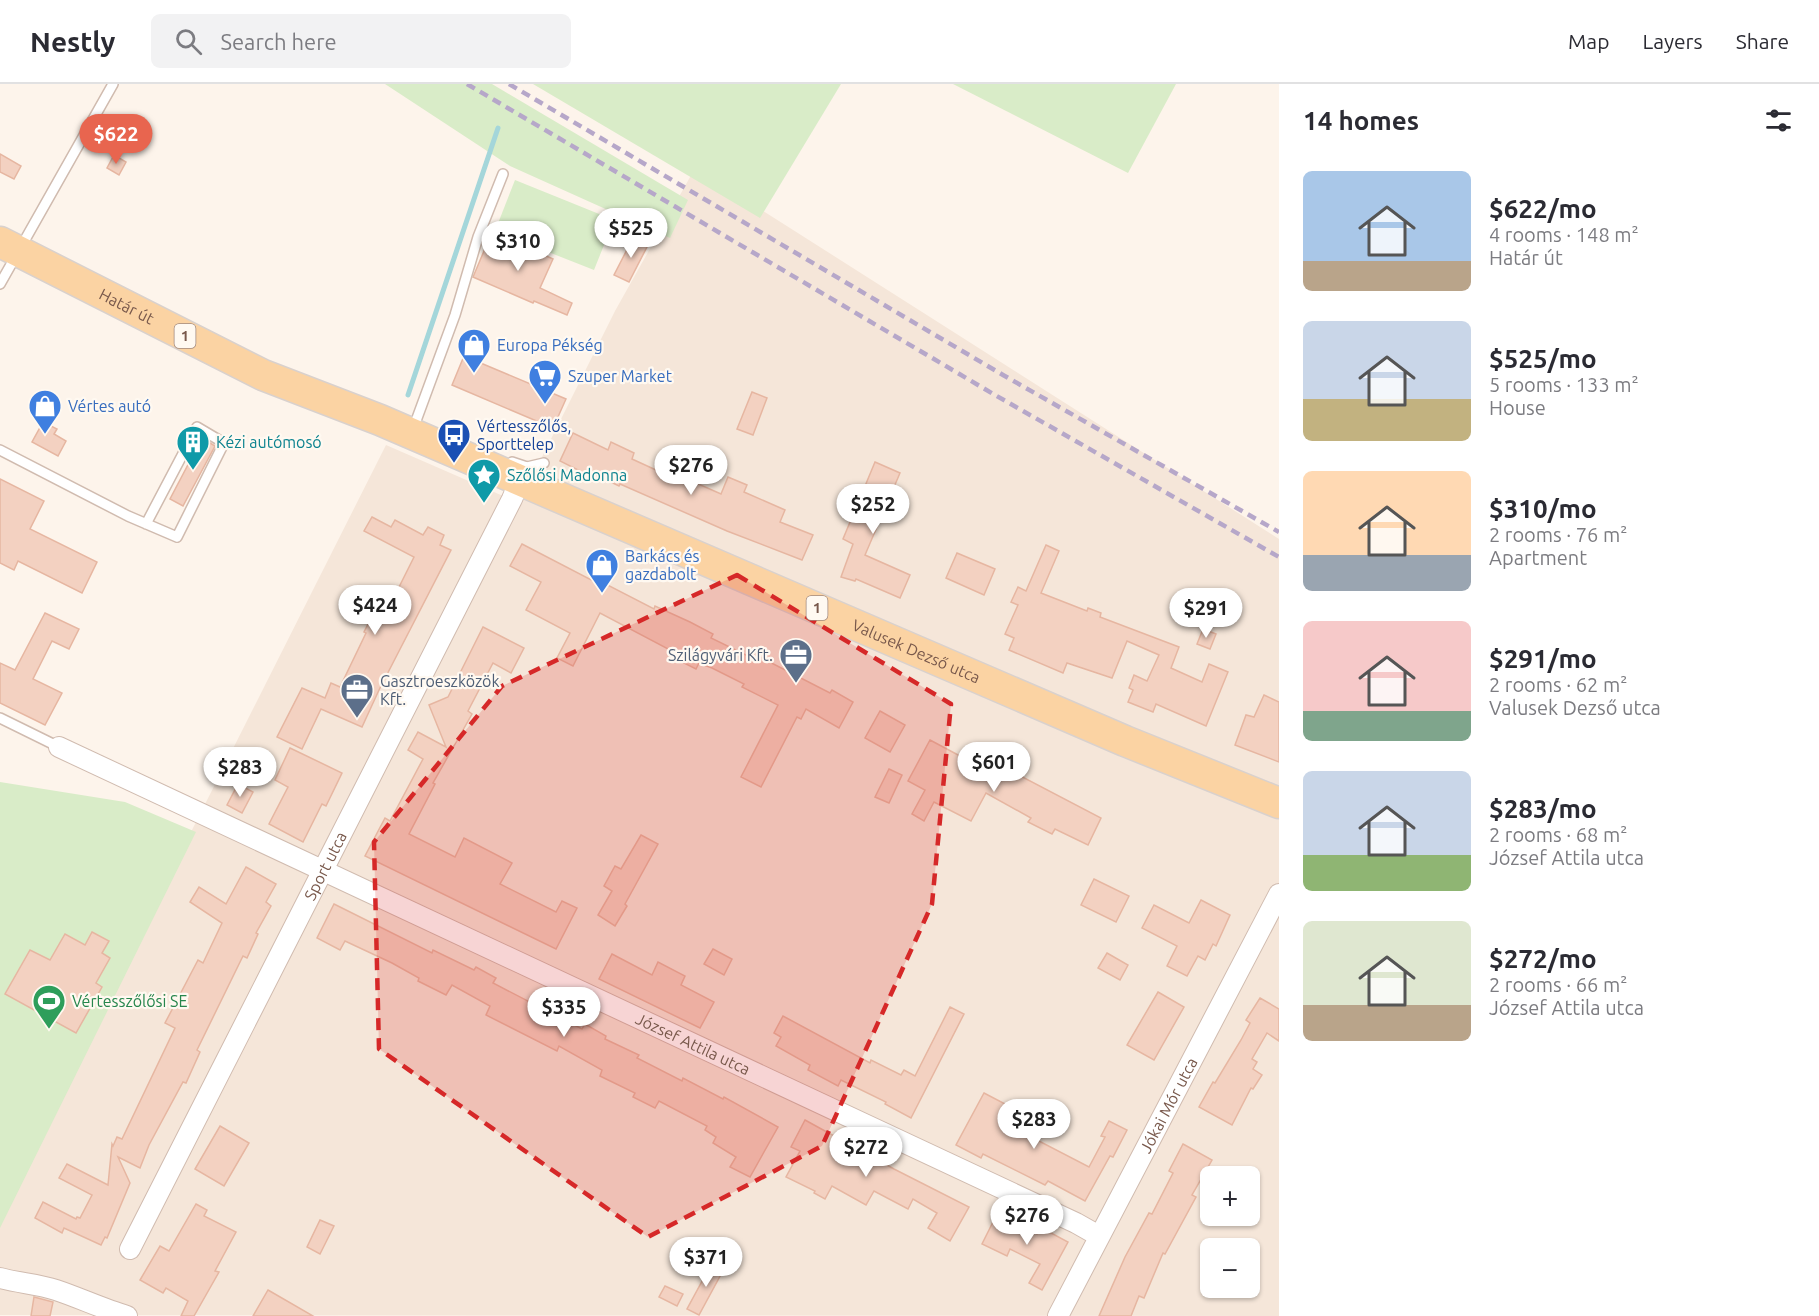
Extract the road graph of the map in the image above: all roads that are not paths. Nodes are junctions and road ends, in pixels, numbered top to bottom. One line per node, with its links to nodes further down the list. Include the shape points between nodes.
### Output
1 (113, 84): 3 (lane, via 42,208)
2 (503, 174): 6 (lane)
3 (9, 247): 4 (lane); 5 (main road, Határ út / 1, via 263,375)
4 (0, 284)
5 (356, 410): 6 (main road, Valusek Dezső utca / 1)
6 (411, 434): 8 (main road, Valusek Dezső utca / 1)
7 (0, 450): 9 (lane)
8 (525, 469): 12 (main road, Valusek Dezső utca / 1, via 1114,736); 13 (street, Sport utca)
9 (146, 524): 9 (lane, via 197,427 224,443 177,537)
10 (0, 718): 11 (lane)
11 (58, 747): 13 (street, József Attila utca)
12 (1279, 803)
13 (322, 871): 15 (street, József Attila utca); 16 (street, Sport utca)
14 (1279, 894): 15 (street, Jókai Mór utca)
15 (1099, 1236): 19 (street, Jókai Mór utca)
16 (130, 1249)
17 (0, 1278): 18 (street, via 54,1289)
18 (127, 1316)
19 (1058, 1316)

